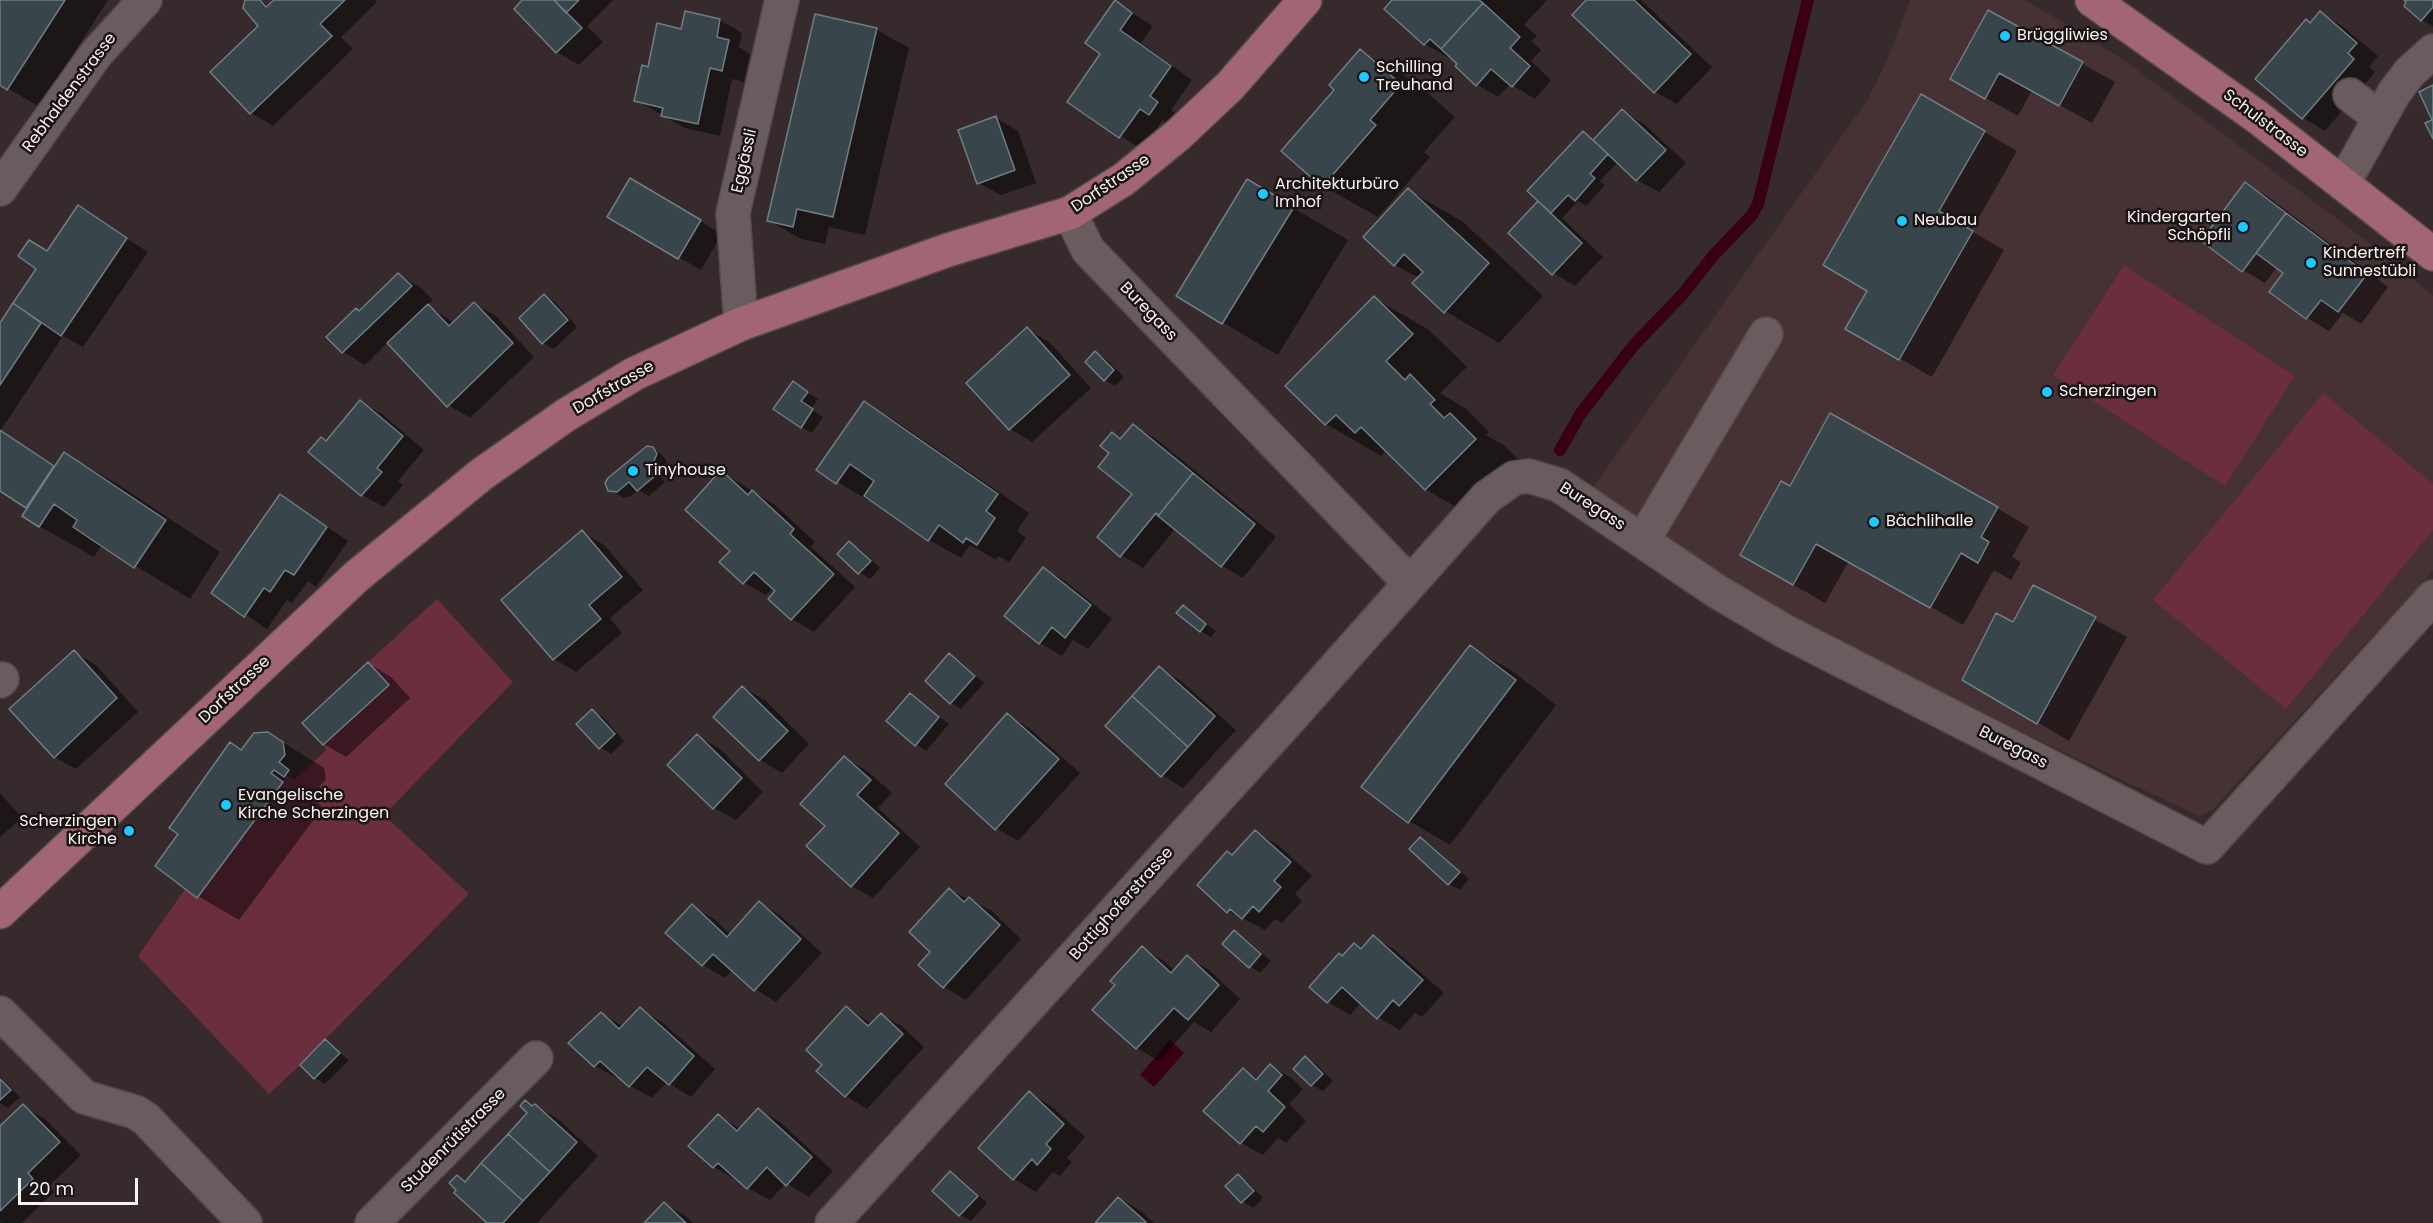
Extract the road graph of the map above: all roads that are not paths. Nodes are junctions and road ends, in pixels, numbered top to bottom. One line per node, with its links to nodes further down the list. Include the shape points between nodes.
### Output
1 (145, 0): 9 (street, Rebhaldenstrasse, via 96,54)
2 (782, 0): 12 (street, Eggässli, via 733,213)
3 (1305, 0): 10 (main road, Dorfstrasse, via 1230,86 1178,135 1124,179)
4 (2092, 0): 8 (main road, Schulstrasse, via 2256,116)
5 (2433, 51): 7 (street, via 2409,72)
6 (2350, 95): 7 (street)
7 (2380, 118): 8 (street)
8 (2343, 184): 11 (main road, Schulstrasse)
9 (0, 189)
10 (1070, 213): 12 (main road, Dorfstrasse, via 948,250); 15 (street, Buregass, via 1088,250)
11 (2432, 250)
12 (741, 324): 17 (main road, Dorfstrasse, via 634,374 566,415 482,474 357,576)
13 (1766, 334): 14 (street)
14 (1641, 539): 15 (street, Buregass, via 1559,485 1529,476 1514,478 1487,497); 16 (street, Buregass, via 1718,592 1786,632 2206,847)
15 (1410, 583): 22 (street, Bottighoferstrasse)
16 (2433, 597)
17 (0, 912)
18 (0, 1013): 20 (street, via 84,1096 146,1119)
19 (536, 1059): 21 (street, Studenrütistrasse)
20 (245, 1223)
21 (372, 1223)
22 (831, 1223)

